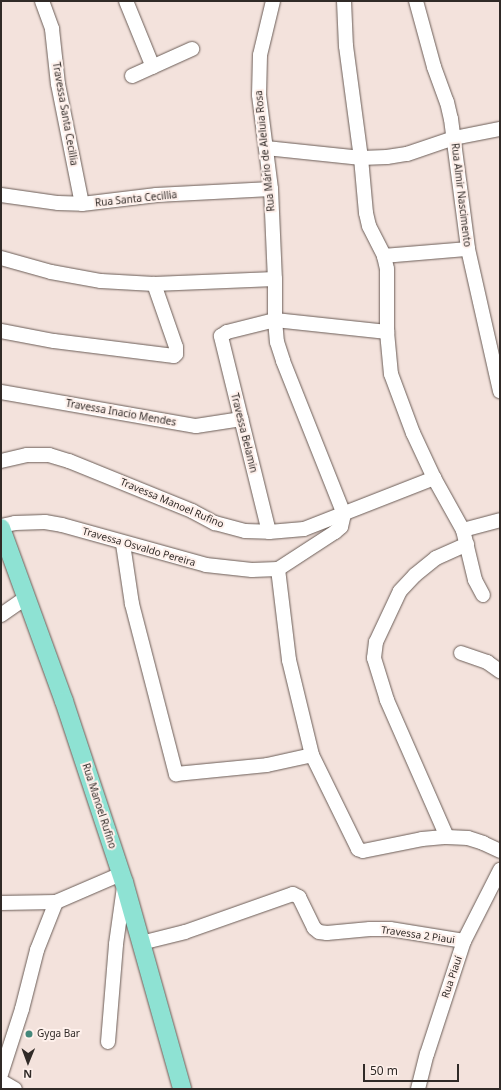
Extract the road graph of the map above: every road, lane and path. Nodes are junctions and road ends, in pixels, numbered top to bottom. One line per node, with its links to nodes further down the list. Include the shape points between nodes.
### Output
1 (42, 1): 15 (street, Travessa Santa Cecillia, via 52,29 58,84)
2 (126, 1): 7 (street)
3 (273, 1): 11 (street, Rua Mário de Aleluia Rosa, via 260,54 259,74)
4 (344, 1): 12 (street, via 346,46)
5 (416, 1): 10 (street, Rua Almir Nascimento, via 434,67 447,102)
6 (192, 49): 7 (street)
7 (153, 67): 8 (street)
8 (132, 76)
9 (500, 129): 10 (street)
10 (454, 138): 12 (street, via 407,154); 16 (street, Rua Almir Nascimento)
11 (266, 148): 12 (street); 13 (street, Rua Mário de Aleluia Rosa)
12 (361, 158): 17 (street, via 369,226)
13 (271, 189): 15 (street, Rua Santa Cecillia, via 156,196); 19 (street, Rua Mário de Aleluia Rosa)
14 (1, 195): 15 (street, Rua Santa Cecillia)
15 (82, 204)
16 (468, 249): 17 (street); 25 (street, Rua Almir Nascimento)
17 (384, 256): 23 (street, via 388,284)
18 (1, 258): 20 (street, via 83,279)
19 (275, 279): 20 (street); 21 (street, Rua Mário de Aleluia Rosa)
20 (154, 284): 22 (street, via 176,347 174,356 54,341)
21 (275, 320): 23 (street); 26 (street, Travessa Belamin, via 223,334 220,340); 29 (street, Rua Mário de Aleluia Rosa, via 277,342 283,361)
22 (1, 331)
23 (387, 332): 28 (street, via 388,356 395,388)
24 (1, 392): 26 (street, Travessa Inacio Mendes, via 196,426)
25 (500, 392)
26 (241, 419): 33 (street, Travessa Belamin)
27 (1, 461): 33 (street, Travessa Manoel Rufino, via 27,455 49,455 84,466 215,523 246,531)
28 (434, 478): 29 (street, Travessa Manoel Rufino); 32 (street)
29 (344, 514): 33 (street, Travessa Manoel Rufino, via 304,529); 36 (street, via 341,526 335,532)
30 (500, 520): 32 (street)
31 (1, 527): 34 (street, Travessa Osvaldo Pereira, via 15,523 45,522); 38 (main road, Rua Manoel Rufino)
32 (462, 530): 35 (street)
33 (269, 532)
34 (123, 544): 36 (street, Travessa Osvaldo Pereira, via 212,566 252,570); 42 (street, via 132,604 176,774 267,765)
35 (467, 544): 37 (street, via 475,580); 43 (street, via 436,558 400,591 376,642 374,658 387,700)
36 (278, 569): 42 (street, via 289,660)
37 (483, 595)
38 (27, 597): 39 (street); 46 (main road, Rua Manoel Rufino)
39 (1, 615)
40 (461, 654): 41 (street, via 487,662)
41 (500, 671)
42 (312, 754): 43 (street, via 358,849 363,851 422,839)
43 (447, 838): 44 (street, via 468,838)
44 (500, 852)
45 (500, 870): 49 (street, Rua Piauí)
46 (122, 878): 47 (street); 50 (main road, Rua Manoel Rufino); 51 (street)
47 (56, 902): 48 (street); 52 (street, via 41,938)
48 (1, 903)
49 (464, 941): 50 (street, Travessa 2 Piaui, via 390,930 319,932 314,928 297,895 293,894 186,932); 54 (street, Rua Piauí, via 427,1054)
50 (141, 943): 56 (main road, Rua Manoel Rufino)
51 (108, 1042)
52 (1, 1074)
53 (1, 1081): 55 (street)
54 (422, 1088)
55 (15, 1089)
56 (182, 1089)

